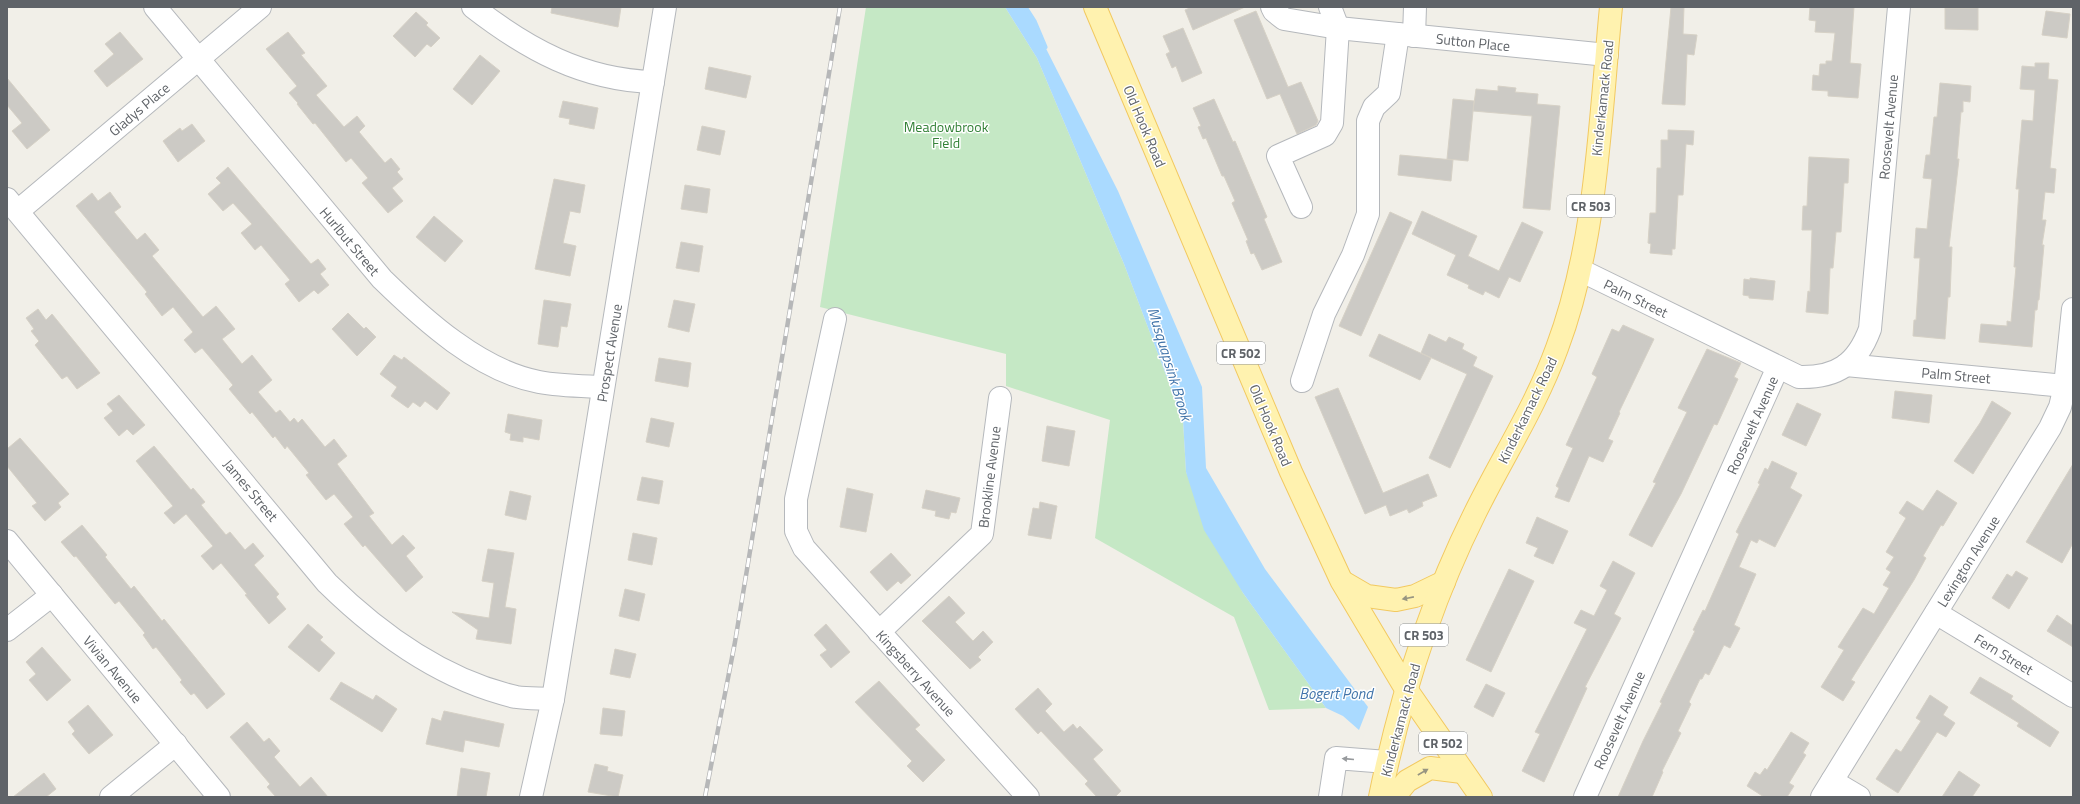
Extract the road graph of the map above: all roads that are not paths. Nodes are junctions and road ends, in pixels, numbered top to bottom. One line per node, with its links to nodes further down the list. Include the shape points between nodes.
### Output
1 (155, 7): 14 (street, Hurlbut Street)
2 (260, 7): 14 (street, Gladys Place)
3 (472, 7): 15 (street, via 533,49 573,67 602,77 630,82)
4 (665, 7): 15 (street, Prospect Avenue)
5 (1095, 7): 28 (main road, Old Hook Road / CR 502, via 1291,472)
6 (1272, 7): 11 (street, Sutton Place, via 1284,19)
7 (1330, 7): 11 (street)
8 (1415, 7): 12 (street)
9 (1611, 7): 13 (main road, Kinderkamack Road / CR 503)
10 (1899, 7): 21 (street, Roosevelt Avenue, via 1870,329 1864,345)
11 (1338, 28): 12 (street, Sutton Place); 17 (street, via 1332,123 1325,135 1278,156)
12 (1406, 35): 13 (street, Sutton Place); 23 (street, via 1389,92 1374,107 1368,121 1368,214 1353,255 1324,314)
13 (1606, 55): 18 (main road, Kinderkamack Road / CR 503, via 1590,217)
14 (198, 59): 16 (street, Gladys Place); 25 (street, Hurlbut Street, via 382,279 414,310 449,338 486,362 514,375 544,383)
15 (653, 82): 25 (street, Prospect Avenue)
16 (12, 205): 36 (street, James Street, via 328,583 355,611 398,644 466,680 518,697)
17 (1301, 207)
18 (1580, 270): 22 (street, Palm Street); 29 (main road, Kinderkamack Road / CR 503, via 1557,348 1536,397 1475,513)
19 (2073, 309): 24 (street, Lexington Avenue)
20 (835, 319): 33 (street, Kingsberry Avenue, via 796,498 796,531 804,548)
21 (1846, 365): 22 (street, Roosevelt Avenue, via 1832,373 1815,377 1799,377); 24 (street, Palm Street)
22 (1778, 367): 49 (street, Roosevelt Avenue)
23 (1302, 381)
24 (2065, 386): 31 (street, Lexington Avenue, via 2060,407 2050,428)
25 (603, 387): 36 (street, Prospect Avenue)
26 (1000, 398): 33 (street, Brookline Avenue, via 982,534)
27 (7, 541): 30 (street, Vivian Avenue)
28 (1341, 580): 29 (main road, one-way to 28, via 1415,596 1396,600 1367,596); 34 (main road, Old Hook Road / CR 502)
29 (1444, 582): 34 (main road, Kinderkamack Road / CR 503)
30 (52, 595): 32 (street); 37 (street, Vivian Avenue)
31 (1936, 612): 35 (street, Fern Street); 40 (street, Lexington Avenue)
32 (7, 630)
33 (879, 632): 44 (street, Kingsberry Avenue)
34 (1406, 689): 38 (main road, Kinderkamack Road / CR 503); 39 (main road, Old Hook Road / CR 502)
35 (2073, 696)
36 (553, 699): 43 (street, Prospect Avenue)
37 (176, 744): 41 (street); 42 (street, Vivian Avenue)
38 (1387, 762): 45 (street, one-way to 45, via 1336,758); 46 (main road, Kinderkamack Road / CR 503)
39 (1462, 772): 47 (main road, one-way to 39, via 1407,781 1430,768); 48 (main road, Old Hook Road / CR 502)
40 (1827, 789): 50 (street)
41 (111, 797)
42 (219, 797)
43 (531, 797)
44 (1028, 797)
45 (1330, 797)
46 (1380, 797)
47 (1394, 797)
48 (1481, 797)
49 (1585, 797)
50 (1859, 797)

